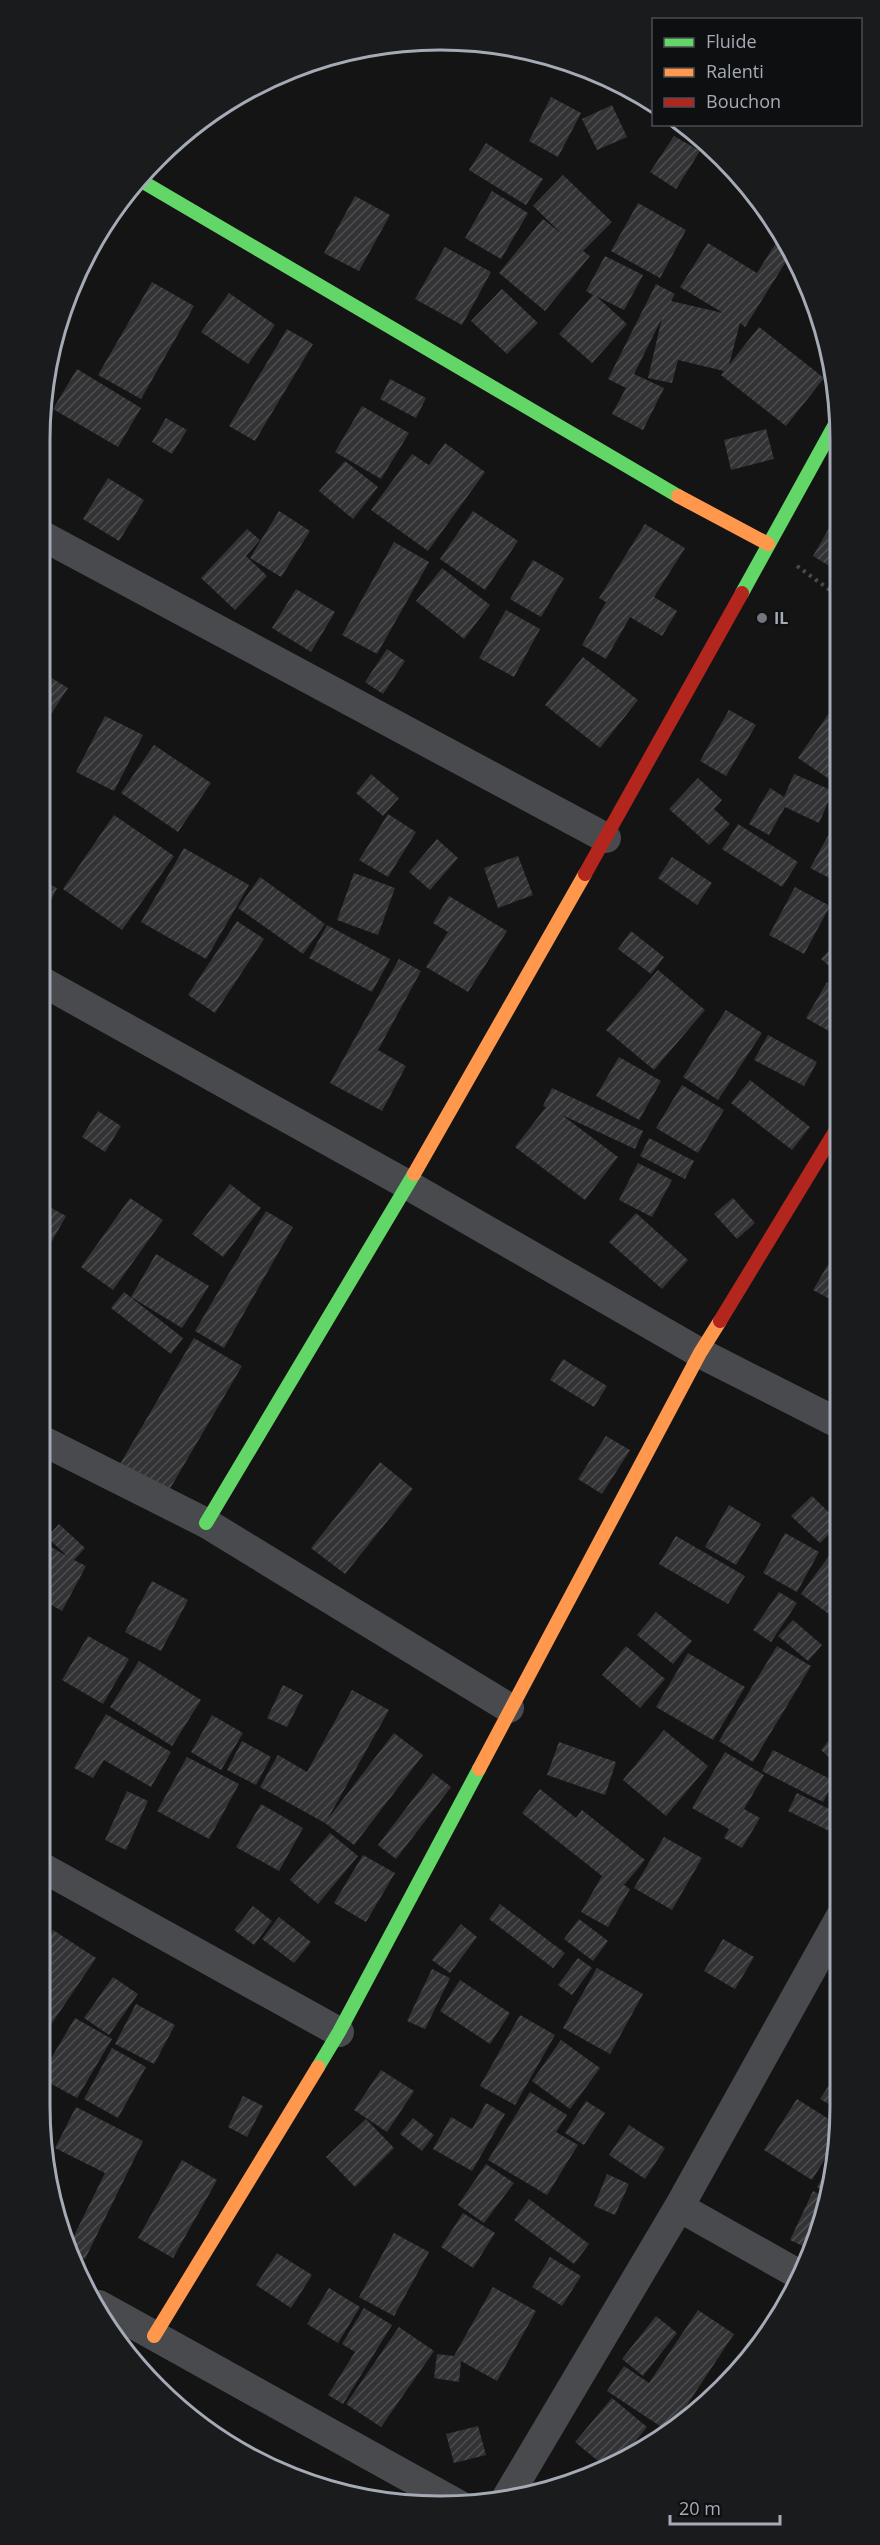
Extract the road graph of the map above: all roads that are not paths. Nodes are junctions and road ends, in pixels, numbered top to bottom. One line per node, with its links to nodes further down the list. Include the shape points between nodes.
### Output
1 (146, 183): 4 (street, via 714,517)
2 (830, 433): 4 (street)
3 (50, 540): 5 (street)
4 (768, 543): 5 (street)
5 (606, 838): 8 (street)
6 (50, 986): 8 (street)
7 (830, 1140): 9 (street)
8 (408, 1185): 9 (street); 12 (street)
9 (700, 1353): 10 (street); 13 (street)
10 (830, 1420)
11 (50, 1445): 12 (street)
12 (206, 1523): 13 (street)
13 (509, 1708): 16 (street)
14 (50, 1872): 16 (street)
15 (830, 1936): 17 (street)
16 (339, 2032): 20 (street)
17 (679, 2206): 18 (street); 21 (street)
18 (793, 2271)
19 (108, 2310): 20 (street)
20 (154, 2336): 22 (street)
21 (512, 2489)
22 (443, 2496)

